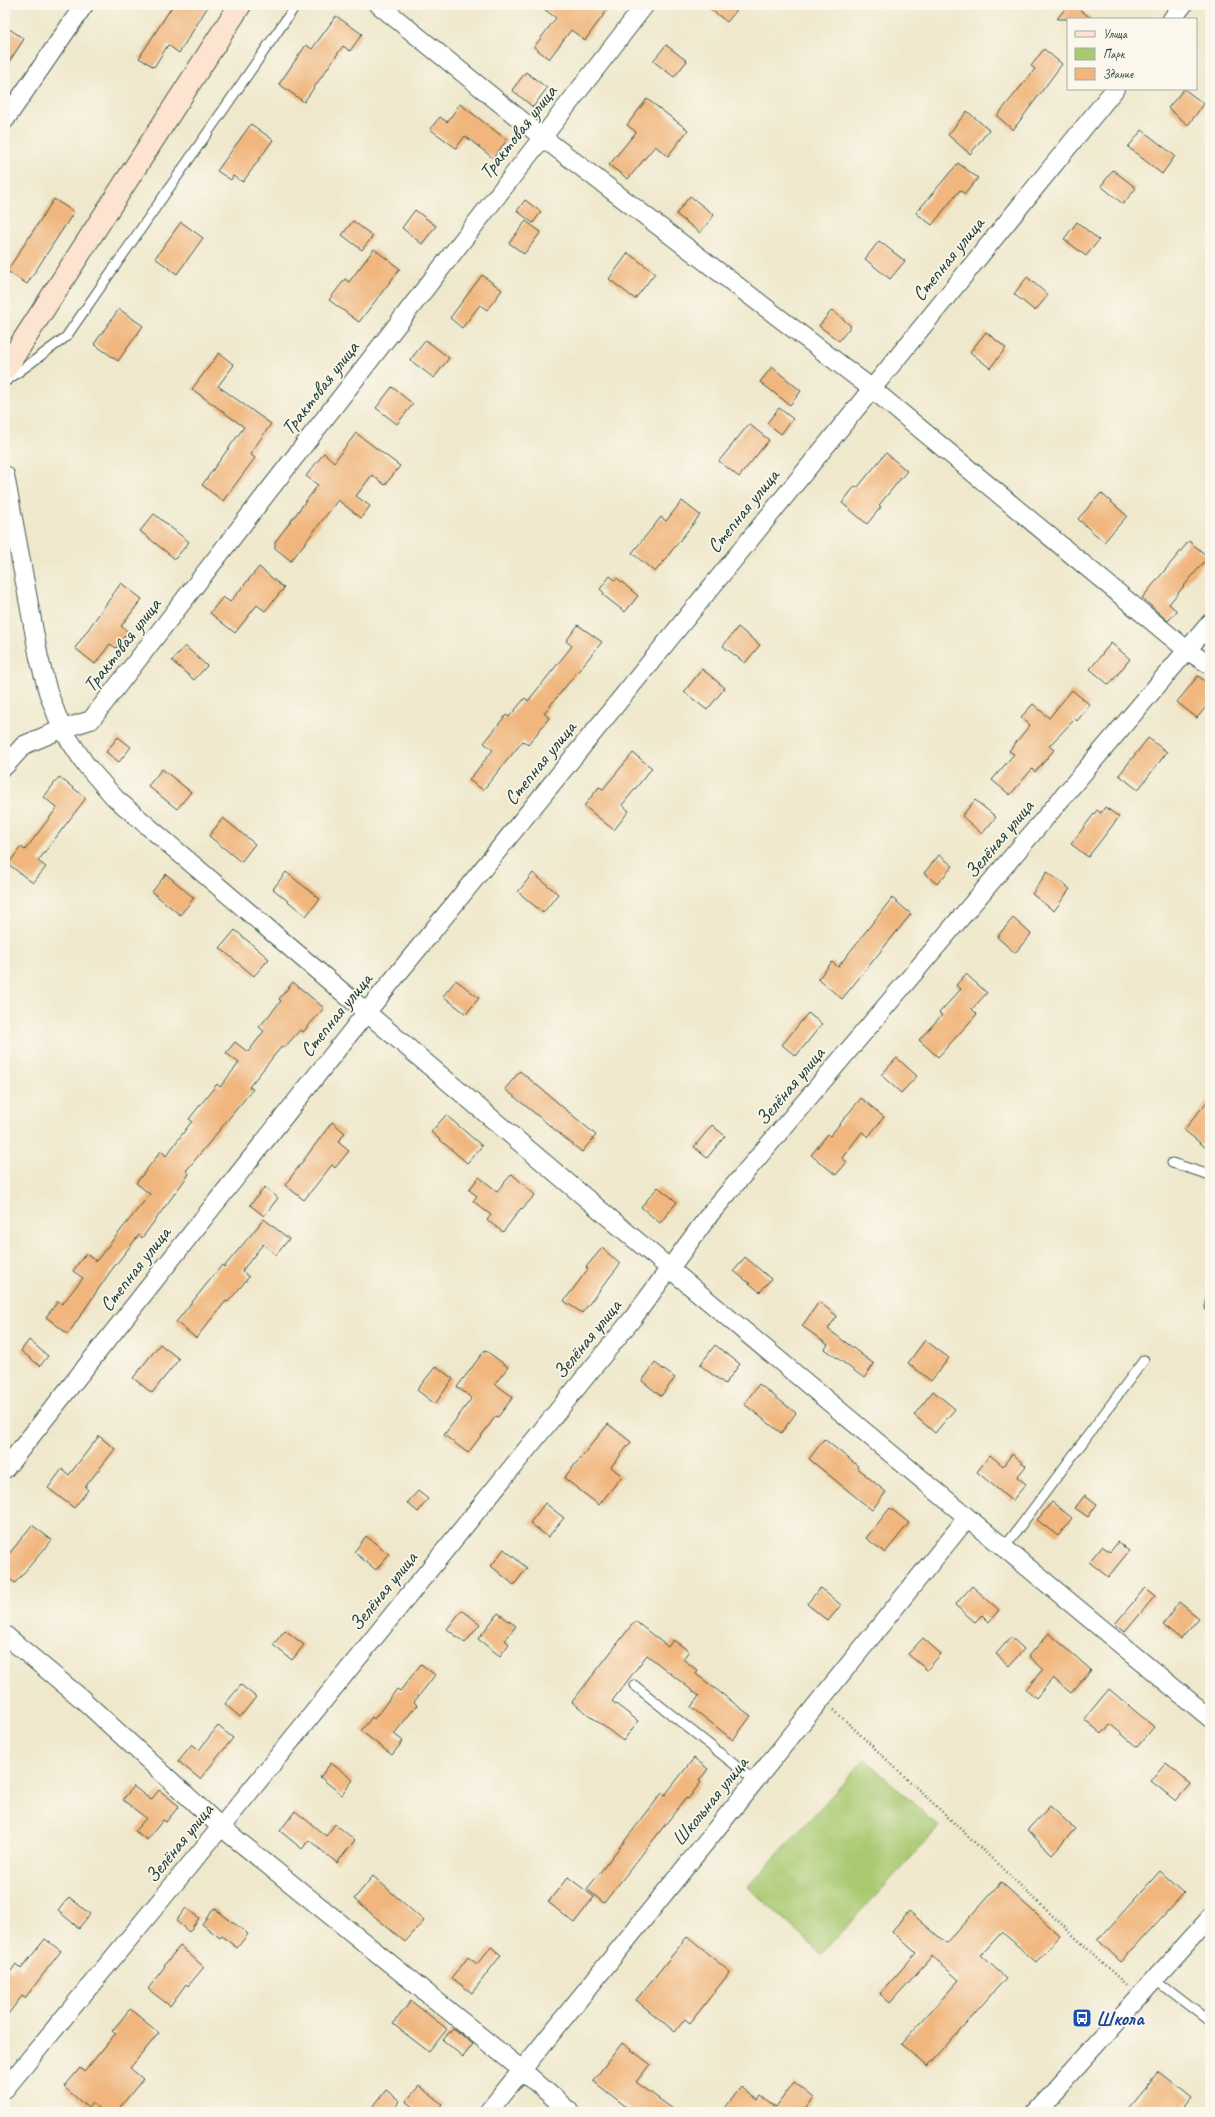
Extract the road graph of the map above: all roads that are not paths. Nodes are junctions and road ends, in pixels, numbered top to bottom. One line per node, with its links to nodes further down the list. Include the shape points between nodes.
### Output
1 (84, 5): 9 (street)
2 (240, 5): 11 (main road)
3 (296, 5): 12 (lane, via 66,337)
4 (379, 5): 10 (street)
5 (645, 5): 10 (street, Трактовая улица)
6 (1183, 5): 7 (street)
7 (1173, 18)
8 (1114, 90): 13 (street, Степная улица)
9 (5, 120)
10 (542, 137): 13 (street); 18 (street, Трактовая улица, via 91,720)
11 (5, 369)
12 (5, 382)
13 (871, 388): 16 (street); 20 (street, Степная улица)
14 (5, 475): 18 (street, via 39,658)
15 (1210, 623): 16 (street, Зелёная улица)
16 (1188, 651): 17 (street); 23 (street, Зелёная улица, via 710,1214)
17 (1210, 665)
18 (62, 729): 19 (street, Трактовая улица, via 24,745); 20 (street, via 86,765 115,798)
19 (5, 766)
20 (366, 1013): 23 (street); 27 (street, Степная улица)
21 (1172, 1163): 22 (lane)
22 (1210, 1175)
23 (669, 1269): 28 (street); 34 (street, Зелёная улица, via 623,1330)
24 (1210, 1302): 25 (lane)
25 (1210, 1307)
26 (1144, 1360): 29 (lane)
27 (5, 1470)
28 (967, 1518): 29 (street); 33 (street, Школьная улица)
29 (1004, 1548): 32 (street)
30 (5, 1635): 34 (street, via 82,1699)
31 (634, 1685): 33 (lane)
32 (1210, 1718)
33 (754, 1780): 38 (street, Школьная улица)
34 (221, 1827): 38 (street); 39 (street, Зелёная улица)
35 (1210, 1918): 36 (street)
36 (1154, 1979): 37 (lane); 42 (street)
37 (1210, 2022)
38 (522, 2070): 40 (street, Школьная улица); 41 (street)
39 (5, 2089)
40 (488, 2112)
41 (570, 2112)
42 (1035, 2112)

